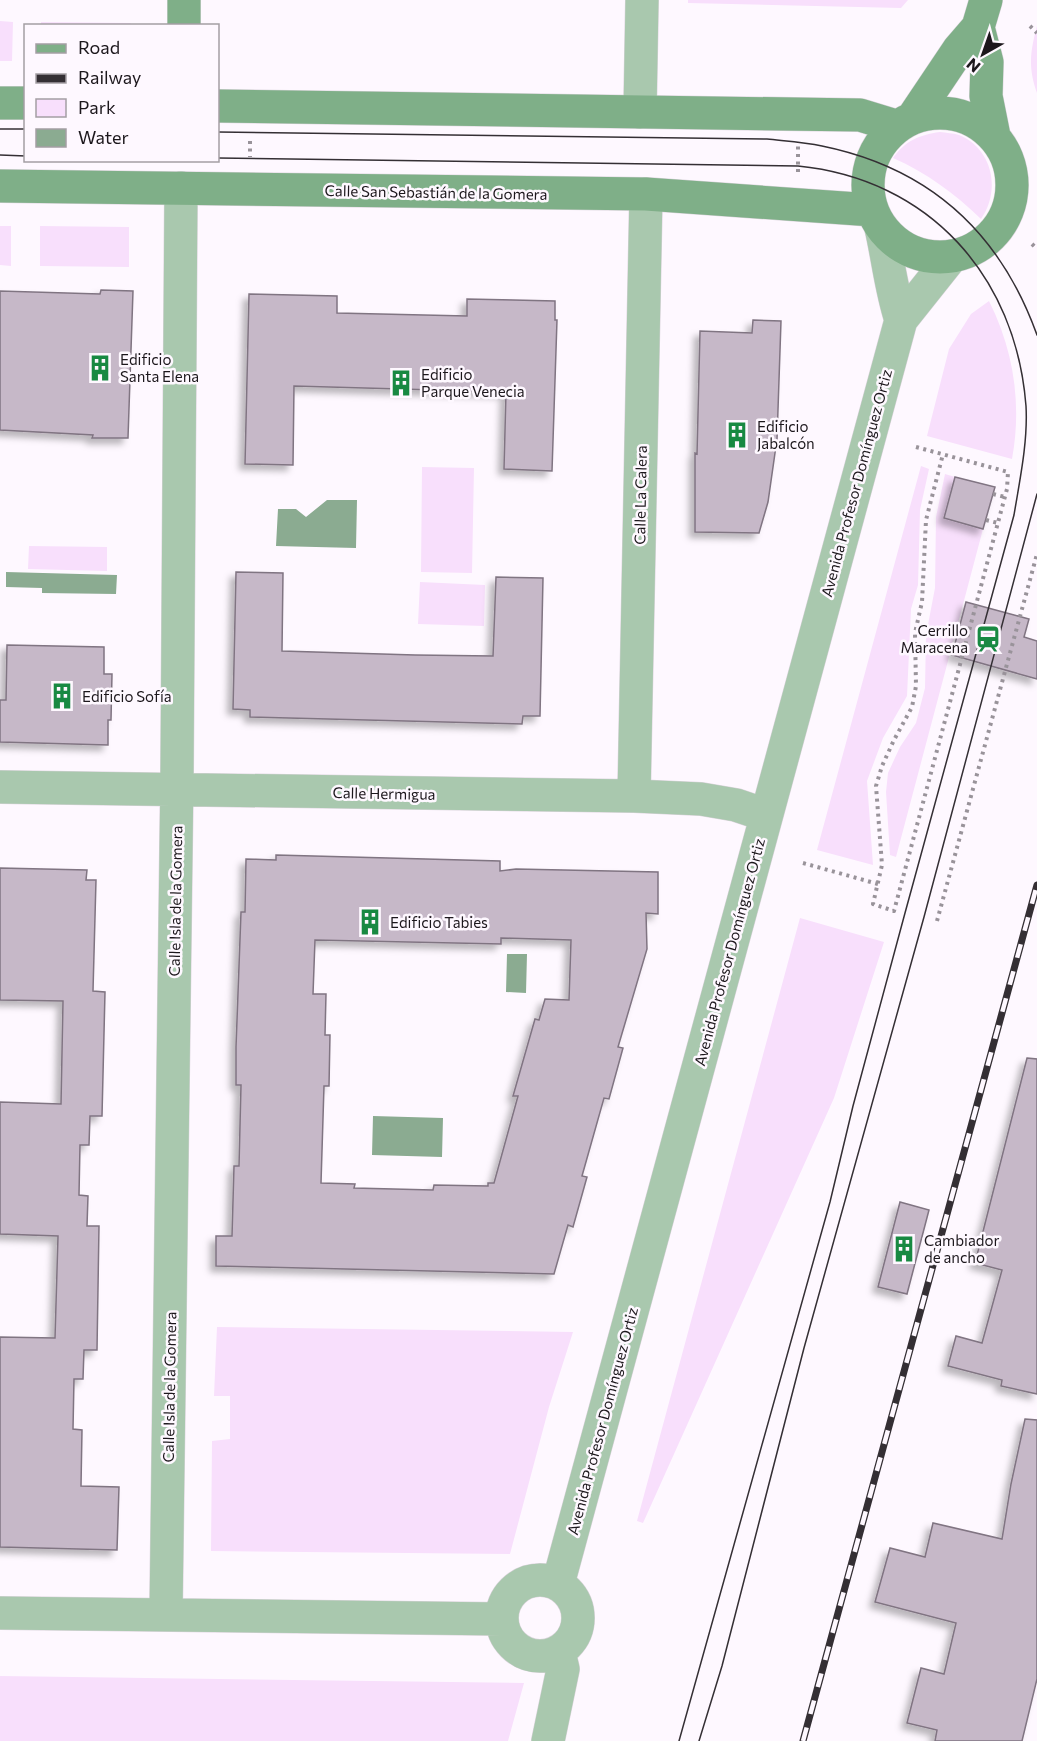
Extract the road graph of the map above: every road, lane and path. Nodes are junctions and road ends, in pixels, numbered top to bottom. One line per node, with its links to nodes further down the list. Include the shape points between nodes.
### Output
1 (184, 0): 4 (main road)
2 (642, 0): 10 (street)
3 (982, 13): 11 (main road); 13 (main road, via 986,96)
4 (184, 24)
5 (1030, 26): 6 (path)
6 (1037, 33)
7 (0, 103): 8 (main road)
8 (24, 103)
9 (219, 106): 10 (main road)
10 (640, 112): 11 (main road, via 860,115)
11 (905, 121): 13 (main road, via 935,112 956,114 977,122); 20 (main road, via 881,141 871,160 867,182)
12 (250, 132): 15 (path)
13 (994, 136): 23 (main road, via 1006,155 1012,177 1011,200 1003,221 987,240)
14 (798, 143): 16 (path)
15 (250, 166)
16 (798, 177)
17 (0, 186): 18 (main road, Calle San Sebastián de la Gomera)
18 (181, 188): 19 (main road, Calle San Sebastián de la Gomera); 33 (street, Calle Isla de la Gomera)
19 (646, 194): 20 (main road, Calle San Sebastián de la Gomera); 34 (street, Calle La Calera)
20 (876, 219): 23 (main road, via 895,242 912,252); 24 (street)
21 (1032, 244): 22 (path)
22 (1037, 249)
23 (952, 256): 24 (street, Avenida Profesor Domínguez Ortiz)
24 (901, 320): 35 (street, Avenida Profesor Domínguez Ortiz)
25 (916, 447): 26 (path)
26 (943, 454): 28 (path, via 1008,472); 37 (path, via 926,520 922,602 915,633 914,697 876,786 882,865)
27 (993, 494): 28 (path)
28 (1005, 497): 30 (path)
29 (986, 520): 30 (path)
30 (998, 524): 37 (path, via 894,910 873,904)
31 (1037, 554): 38 (path)
32 (0, 787): 33 (street, Calle Hermigua)
33 (176, 789): 34 (street, Calle Hermigua); 41 (street, Calle Isla de la Gomera)
34 (634, 796): 35 (street, Calle Hermigua, via 736,804)
35 (766, 815): 39 (street, Avenida Profesor Domínguez Ortiz)
36 (803, 863): 37 (path)
37 (878, 884)
38 (937, 921)
39 (558, 1584): 42 (street, via 548,1580 525,1583 515,1589 503,1608); 43 (street, via 568,1591 578,1612 578,1624 568,1645)
40 (0, 1613): 41 (street)
41 (166, 1614): 42 (street)
42 (502, 1619): 43 (street, via 511,1643 522,1651 533,1656)
43 (559, 1652): 44 (street, via 563,1668)
44 (548, 1741)

